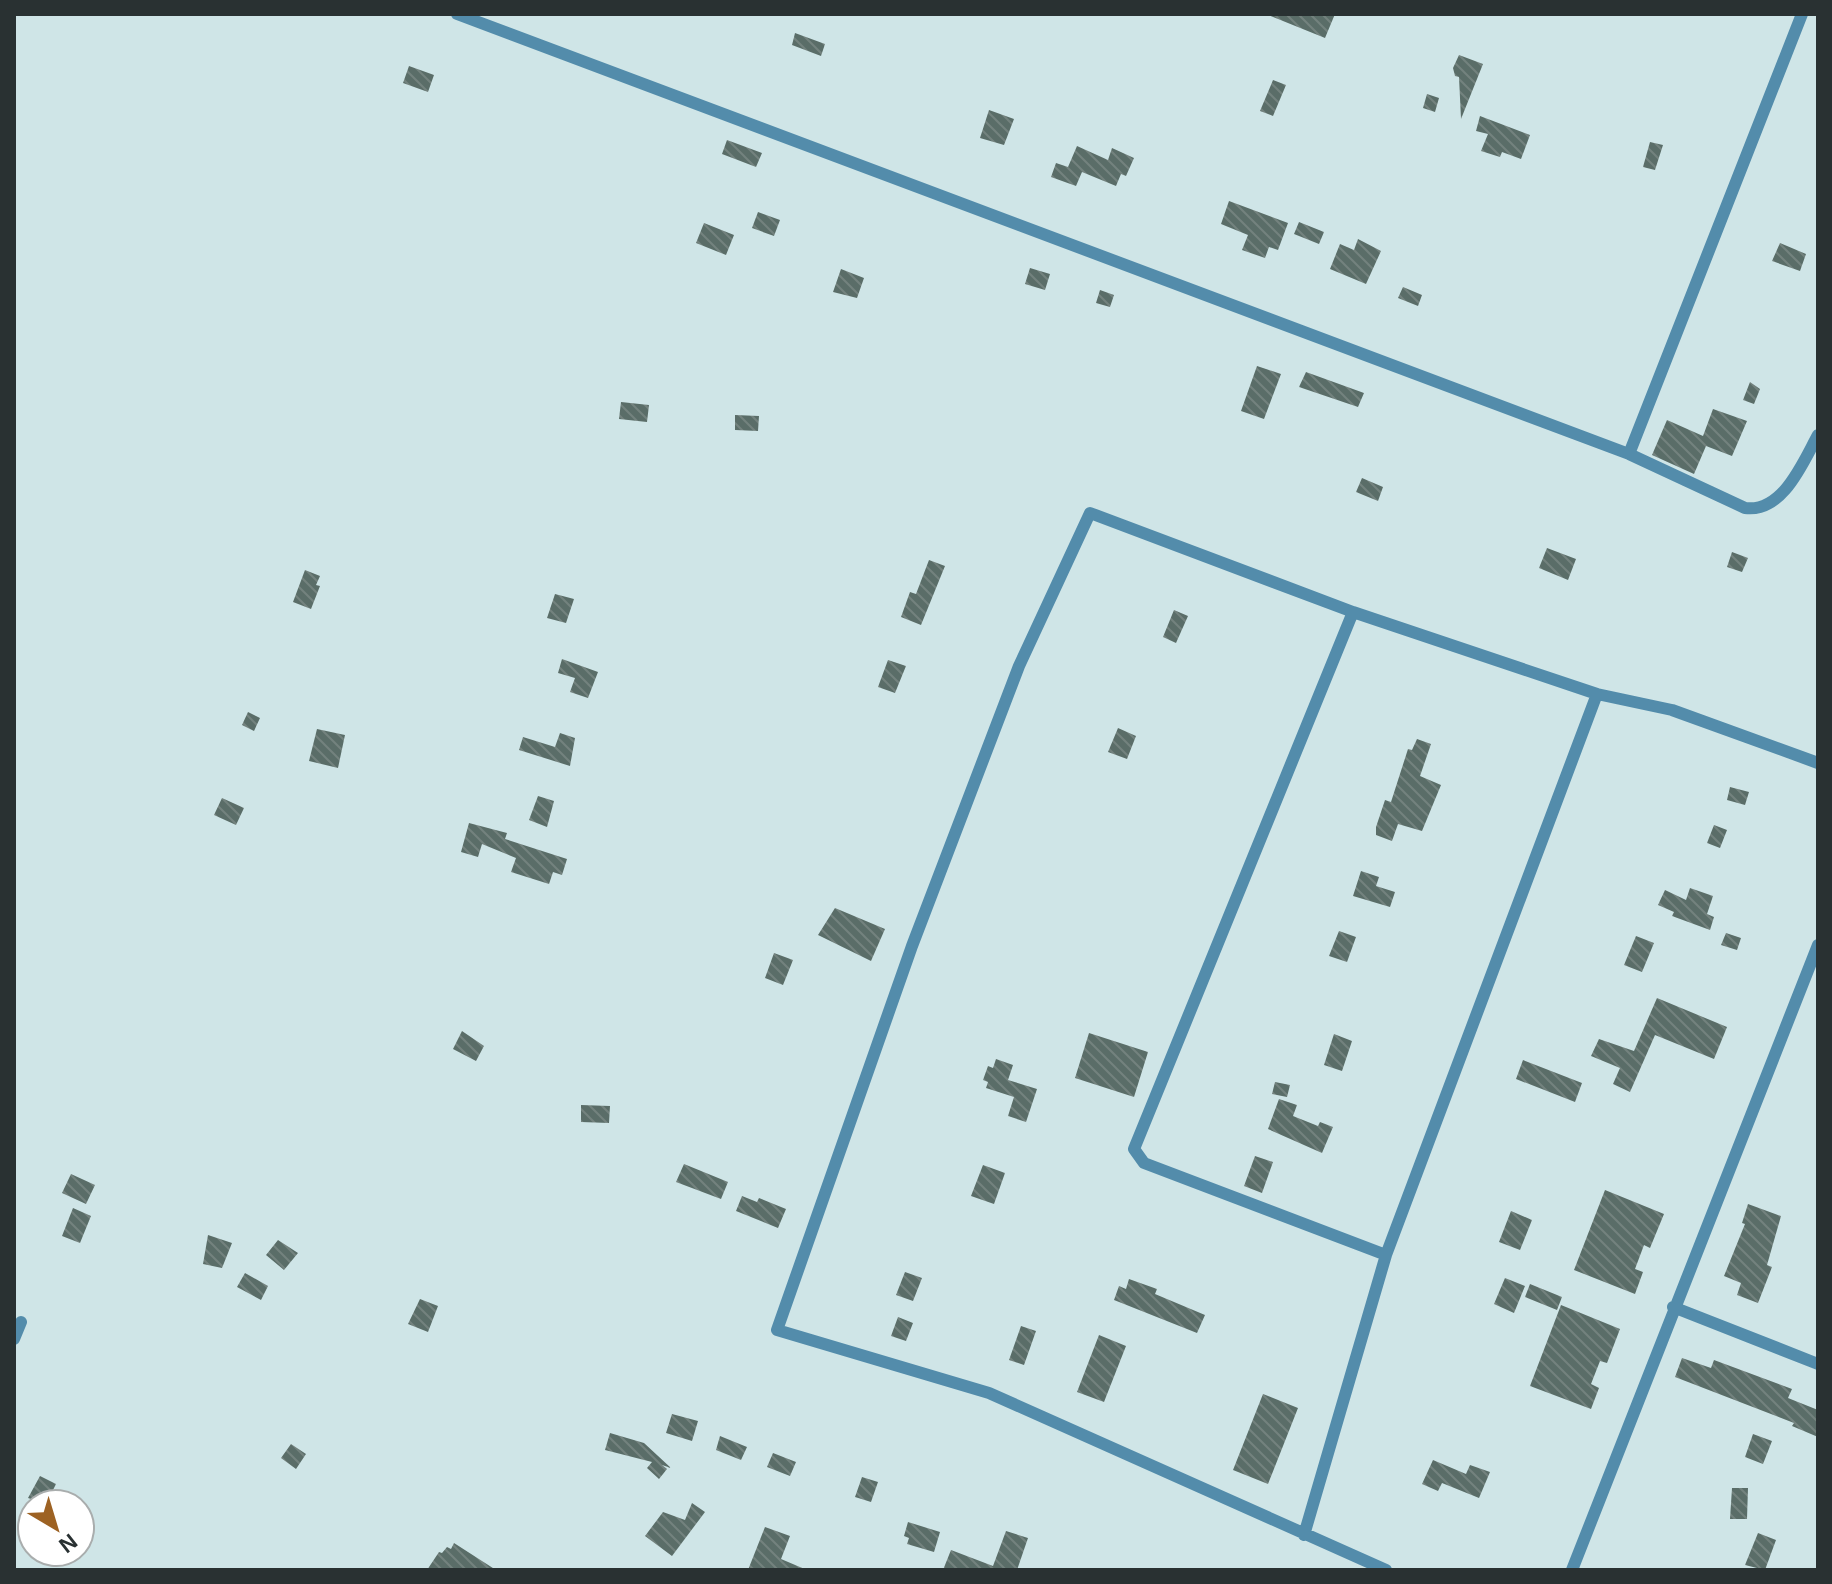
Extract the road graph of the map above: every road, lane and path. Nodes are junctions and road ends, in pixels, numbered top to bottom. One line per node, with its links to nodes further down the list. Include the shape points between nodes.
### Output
1 (457, 14): 4 (street)
2 (1802, 14): 4 (street)
3 (1818, 435): 4 (street, via 1787,490 1755,509)
4 (1629, 454)
5 (1353, 612): 6 (street); 9 (street, via 1134,1149 1144,1163); 14 (street, via 1090,513 996,725 777,1330 989,1393)
6 (1597, 694): 7 (street, via 1672,710); 9 (street)
7 (1818, 763)
8 (1818, 945): 10 (street)
9 (1386, 1255): 14 (street)
10 (1673, 1307): 13 (street); 16 (street)
11 (21, 1322): 12 (street)
12 (14, 1339)
13 (1818, 1364)
14 (1304, 1535): 15 (street)
15 (1386, 1570)
16 (1572, 1570)

